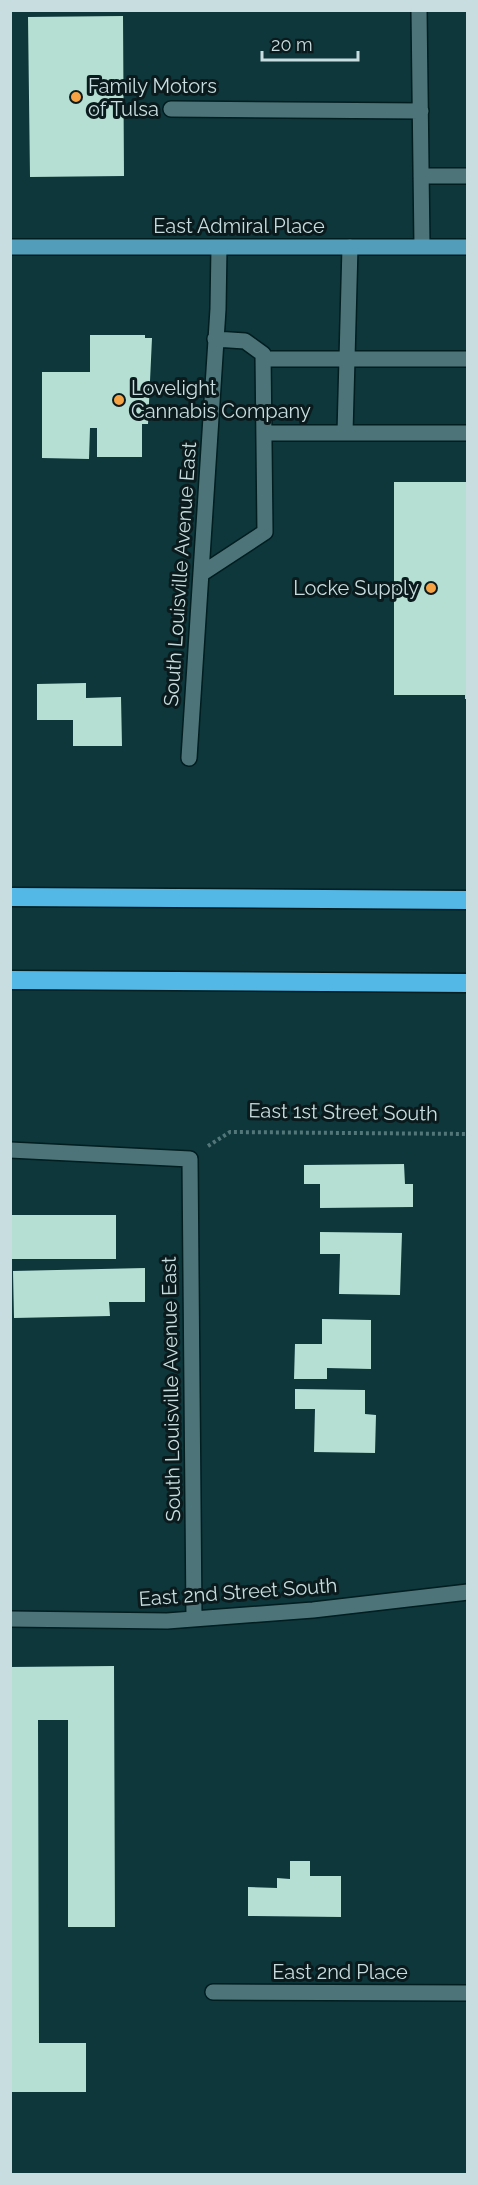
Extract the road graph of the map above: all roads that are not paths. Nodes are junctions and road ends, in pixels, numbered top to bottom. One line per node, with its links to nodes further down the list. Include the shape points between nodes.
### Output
1 (419, 10): 3 (street)
2 (171, 109): 3 (street)
3 (421, 111): 4 (street)
4 (421, 176): 5 (street); 6 (street)
5 (468, 176)
6 (422, 246): 8 (main road, East Admiral Place); 9 (main road, East Admiral Place)
7 (10, 247): 10 (main road, East Admiral Place)
8 (350, 247): 10 (main road, East Admiral Place); 13 (street)
9 (468, 247)
10 (219, 248): 11 (street, South Louisville Avenue East)
11 (215, 339): 12 (street, via 245,341); 18 (street, South Louisville Avenue East)
12 (264, 359): 13 (street); 15 (street)
13 (347, 359): 14 (street); 16 (street)
14 (468, 359)
15 (264, 433): 16 (street); 18 (street, via 265,532)
16 (345, 433): 17 (street)
17 (468, 433)
18 (201, 574): 19 (street, South Louisville Avenue East)
19 (189, 758)
20 (10, 897): 21 (highway)
21 (468, 900)
22 (10, 980): 23 (highway)
23 (468, 983)
24 (10, 1150): 27 (street, South Louisville Avenue East, via 190,1159)
25 (468, 1592): 27 (street, East 2nd Street South)
26 (10, 1619): 27 (street, East 2nd Street South)
27 (194, 1619)
28 (213, 1992): 29 (street, East 2nd Place)
29 (468, 1993)

